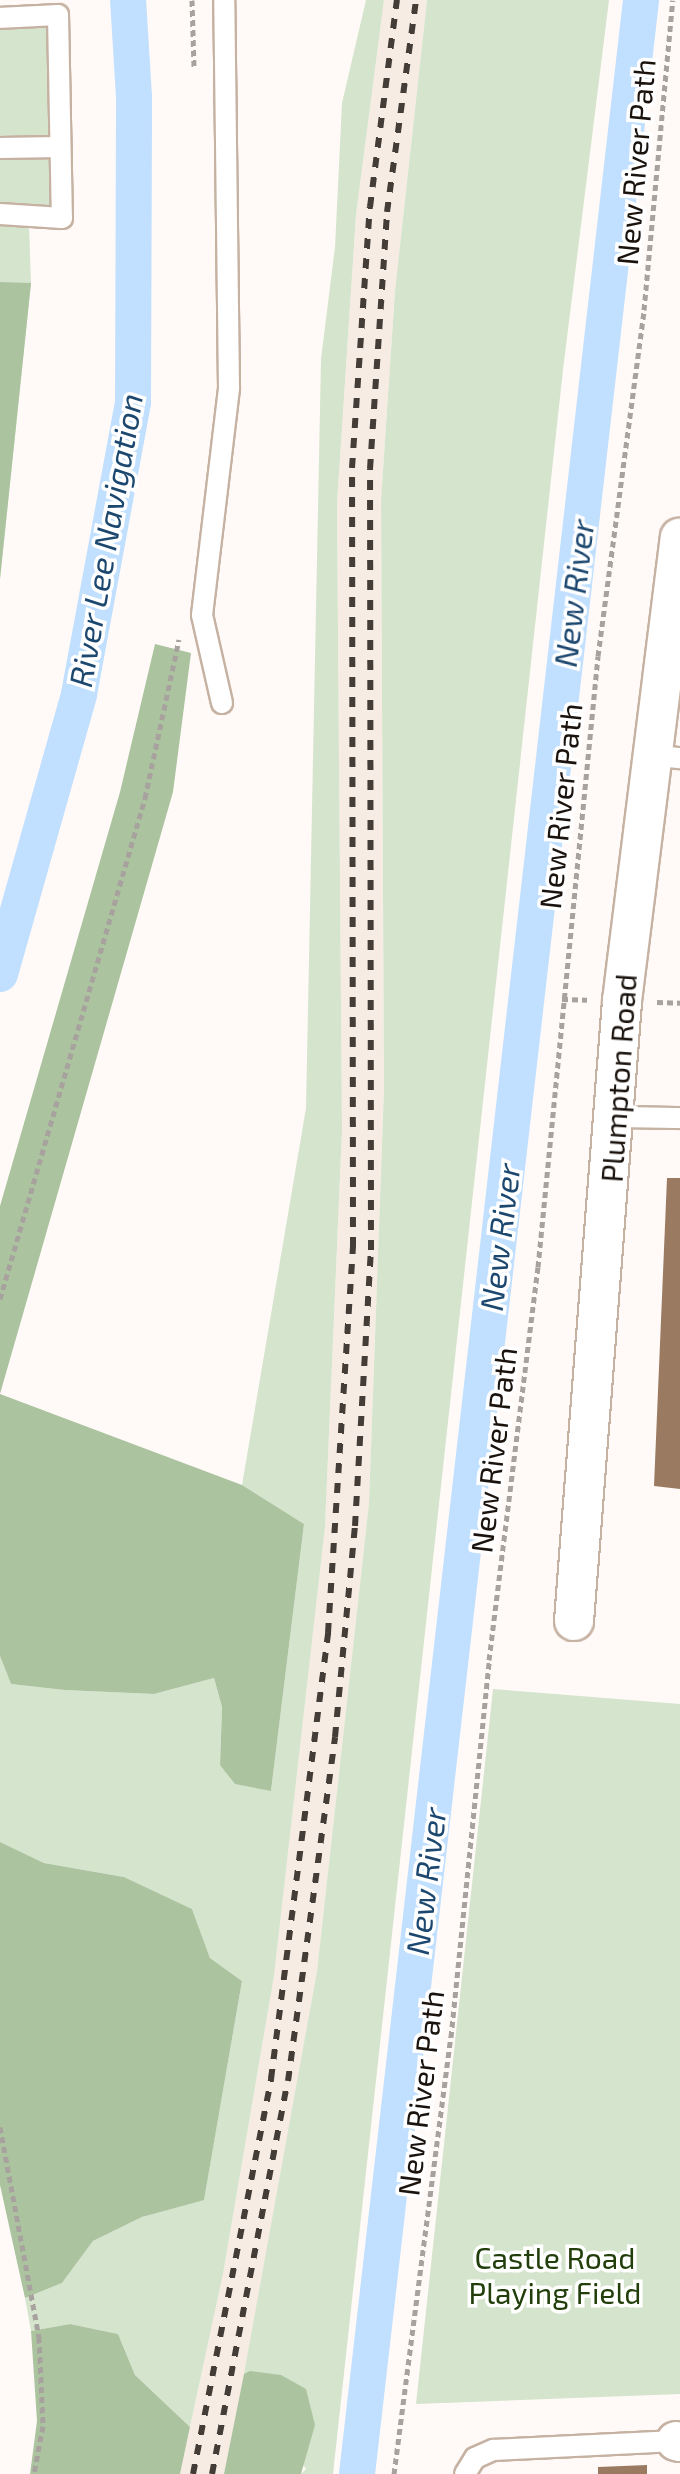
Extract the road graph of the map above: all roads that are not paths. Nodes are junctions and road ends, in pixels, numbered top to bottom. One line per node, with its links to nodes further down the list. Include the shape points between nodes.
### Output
1 (224, 0): 7 (lane, via 229,388 202,615)
2 (0, 18): 3 (lane, via 58,15)
3 (60, 147): 4 (lane); 5 (lane, via 62,218)
4 (0, 148)
5 (0, 214)
6 (680, 538): 8 (street, Plumpton Road)
7 (222, 703)
8 (665, 756): 9 (street, Plumpton Road, via 622,1001)
9 (616, 1117): 10 (lane); 11 (street, Plumpton Road)
10 (680, 1118)
11 (574, 1621)
12 (678, 2441): 13 (lane, via 493,2450 475,2458)
13 (465, 2474)

